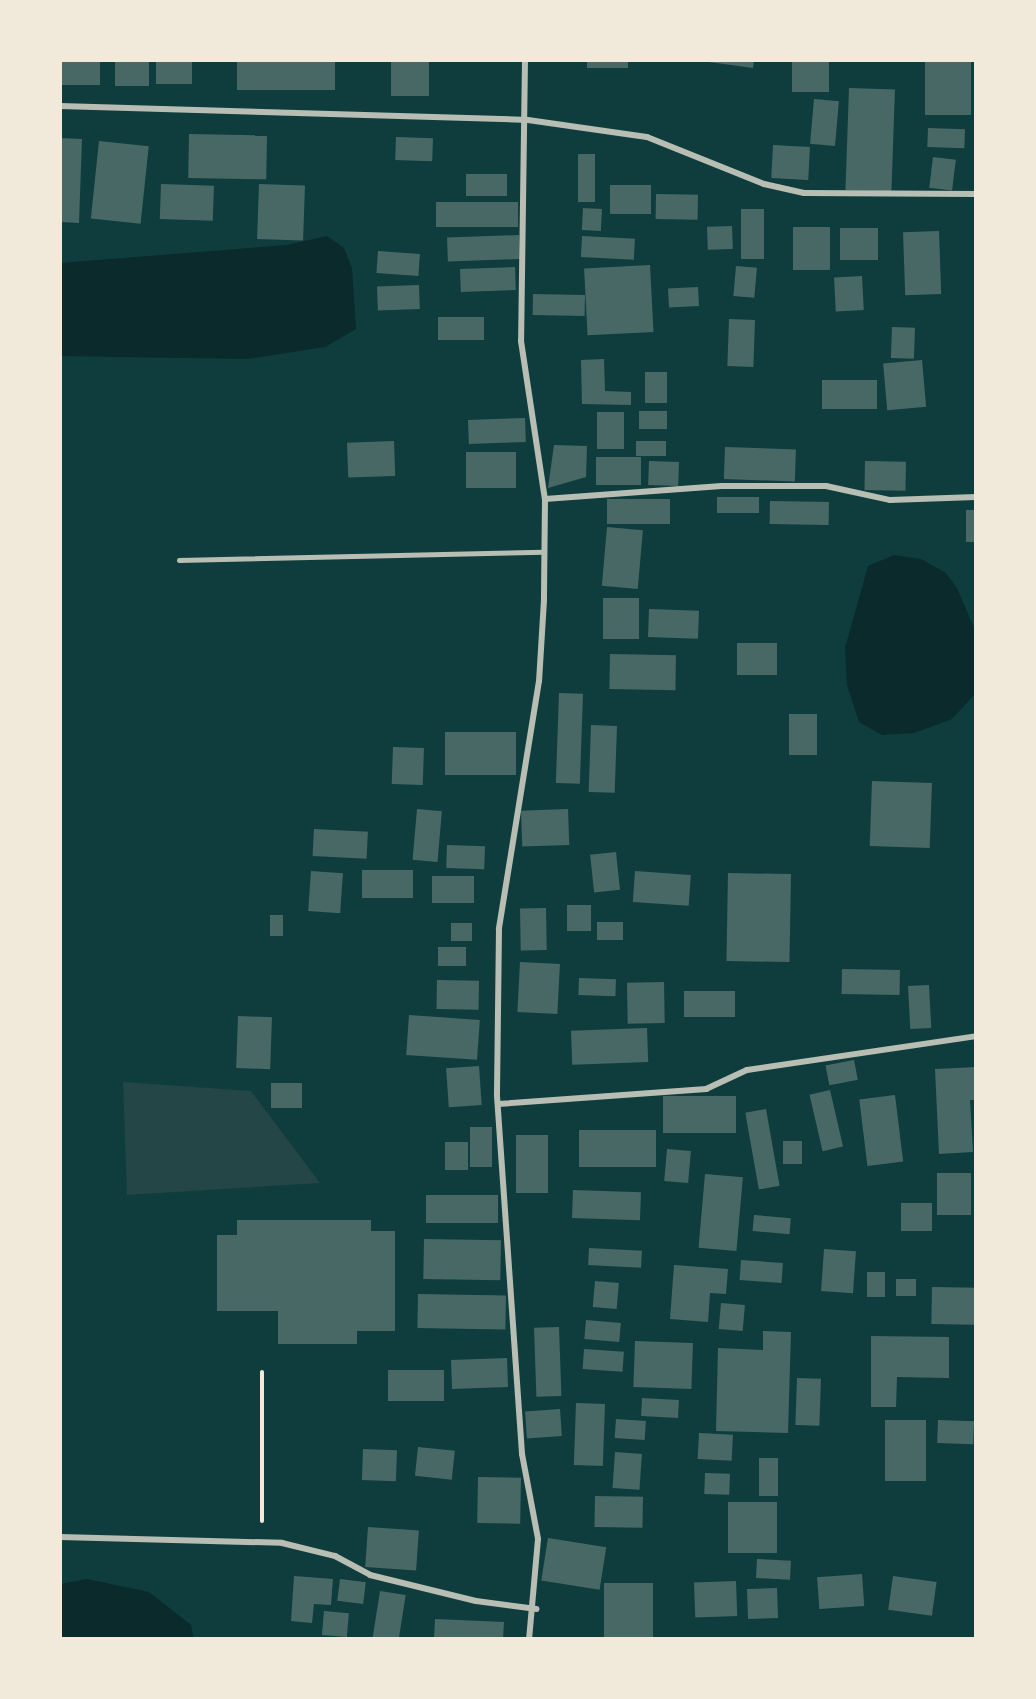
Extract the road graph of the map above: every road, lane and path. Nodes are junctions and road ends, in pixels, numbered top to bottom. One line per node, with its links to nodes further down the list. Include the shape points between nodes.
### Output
1 (525, 60): 3 (street)
2 (60, 106): 3 (street)
3 (528, 120): 4 (street, via 647,136 764,184 804,193); 6 (street, via 521,341)
4 (976, 194)
5 (976, 497): 6 (street, via 890,500 826,486 722,486)
6 (545, 499): 7 (street)
7 (544, 552): 8 (lane); 10 (street, via 539,681 499,929)
8 (179, 560)
9 (976, 1036): 10 (street, via 747,1070 706,1089)
10 (498, 1104): 14 (street, via 522,1454 538,1539)
11 (262, 1371): 13 (path)
12 (60, 1537): 13 (street)
13 (261, 1542): 14 (street, via 335,1556 370,1575 476,1601)
14 (536, 1609): 15 (street)
15 (529, 1639)

